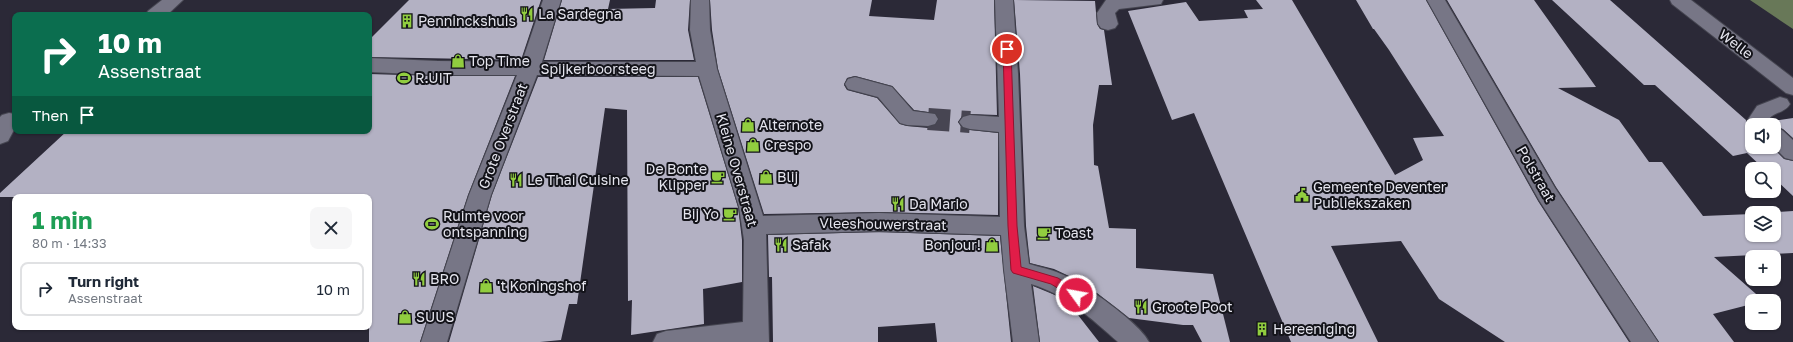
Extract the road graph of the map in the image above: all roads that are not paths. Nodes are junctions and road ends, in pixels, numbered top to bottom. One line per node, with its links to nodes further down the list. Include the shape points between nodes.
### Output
1 (174, 0): 8 (street)
2 (552, 0): 11 (street, Grote Overstraat)
3 (700, 0): 12 (street, Kleine Overstraat, via 700,30)
4 (1004, 0): 19 (street)
5 (1154, 0): 9 (street, via 1113,4 1106,13)
6 (1436, 0): 30 (street, Polstraat, via 1547,194)
7 (1679, 0): 14 (street, Welle)
8 (159, 12)
9 (1108, 24)
10 (372, 65): 11 (street, Spijkerboorsteeg)
11 (529, 68): 12 (street, Spijkerboorsteeg); 26 (street, Grote Overstraat, via 480,195)
12 (707, 69): 22 (street, Kleine Overstraat, via 731,141)
13 (855, 84): 17 (street, via 885,92 907,118)
14 (1793, 88)
15 (1780, 104): 16 (street, via 1764,111)
16 (1759, 118)
17 (928, 120)
18 (970, 122): 19 (street)
19 (1009, 125): 23 (street)
20 (1781, 141): 21 (street)
21 (1793, 152)
22 (754, 225): 23 (street, Vleeshouwerstraat, via 879,222); 25 (street, Kleine Overstraat)
23 (1012, 226): 24 (street)
24 (1016, 270): 28 (street); 29 (street, via 1054,281 1098,309)
25 (756, 336): 27 (street)
26 (434, 342)
27 (666, 342)
28 (1026, 342)
29 (1136, 342)
30 (1645, 342)

